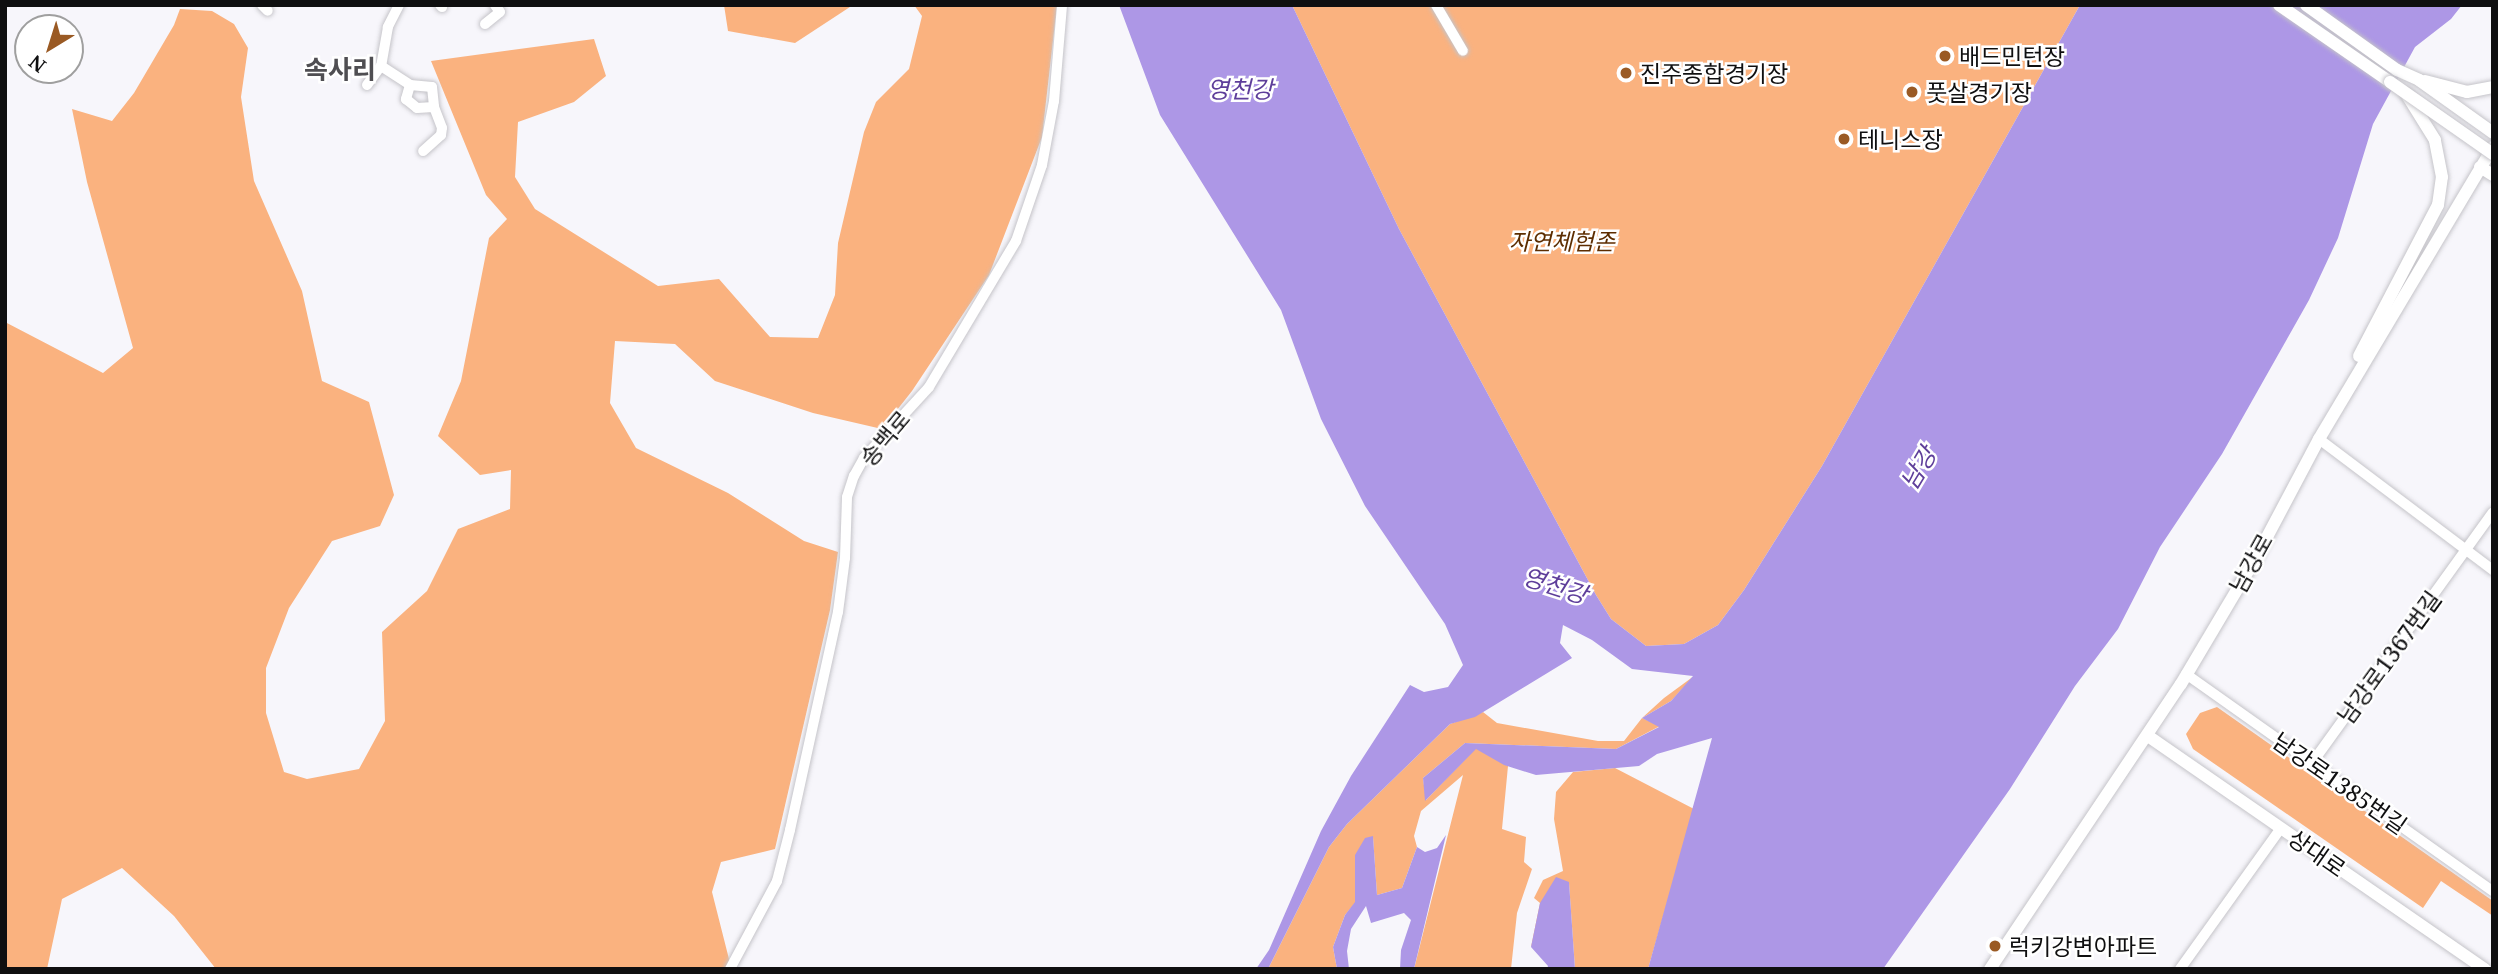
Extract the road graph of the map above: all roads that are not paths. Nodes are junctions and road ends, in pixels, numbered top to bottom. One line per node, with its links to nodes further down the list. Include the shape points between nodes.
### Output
1 (399, 5): 9 (street, via 388,27)
2 (495, 5): 7 (street, via 500,12)
3 (1062, 5): 32 (street, 송백로, via 1054,101 1042,165 1016,241 929,387 864,458 854,476 847,497 836,623 790,830 777,881)
4 (1436, 5): 8 (street)
5 (2280, 5): 14 (street, bridge)
6 (2305, 5): 10 (street)
7 (485, 24)
8 (1463, 51)
9 (381, 66): 11 (street); 12 (street)
10 (2419, 80): 13 (street, via 2466,92); 16 (street)
11 (367, 85)
12 (410, 85): 15 (street, via 432,87); 15 (street, via 406,99 417,108)
13 (2493, 87)
14 (2404, 92): 19 (street, bridge); 23 (street, via 2435,140 2442,177 2438,205)
15 (434, 107): 18 (street, via 442,128)
16 (2493, 133)
17 (2493, 147): 20 (street, 남강로)
18 (423, 151)
19 (2493, 154)
20 (2480, 167): 21 (street); 22 (street, 남강로)
21 (2493, 175)
22 (2319, 439): 23 (street, 남강로); 25 (street)
23 (2295, 481): 27 (street, 남강로, via 2257,556)
24 (2493, 512): 25 (street, 남강로1367번길)
25 (2467, 552): 26 (street); 29 (street, 남강로1367번길)
26 (2493, 570)
27 (2186, 674): 28 (street, 남강로); 29 (street, 남강로1385번길)
28 (2148, 736): 30 (street, 상대로); 33 (street, 남강로)
29 (2312, 763): 31 (street, 남강로1385번길)
30 (2281, 828): 34 (street); 35 (street, 상대로)
31 (2493, 891)
32 (730, 969)
33 (1990, 969)
34 (2180, 969)
35 (2486, 969)

